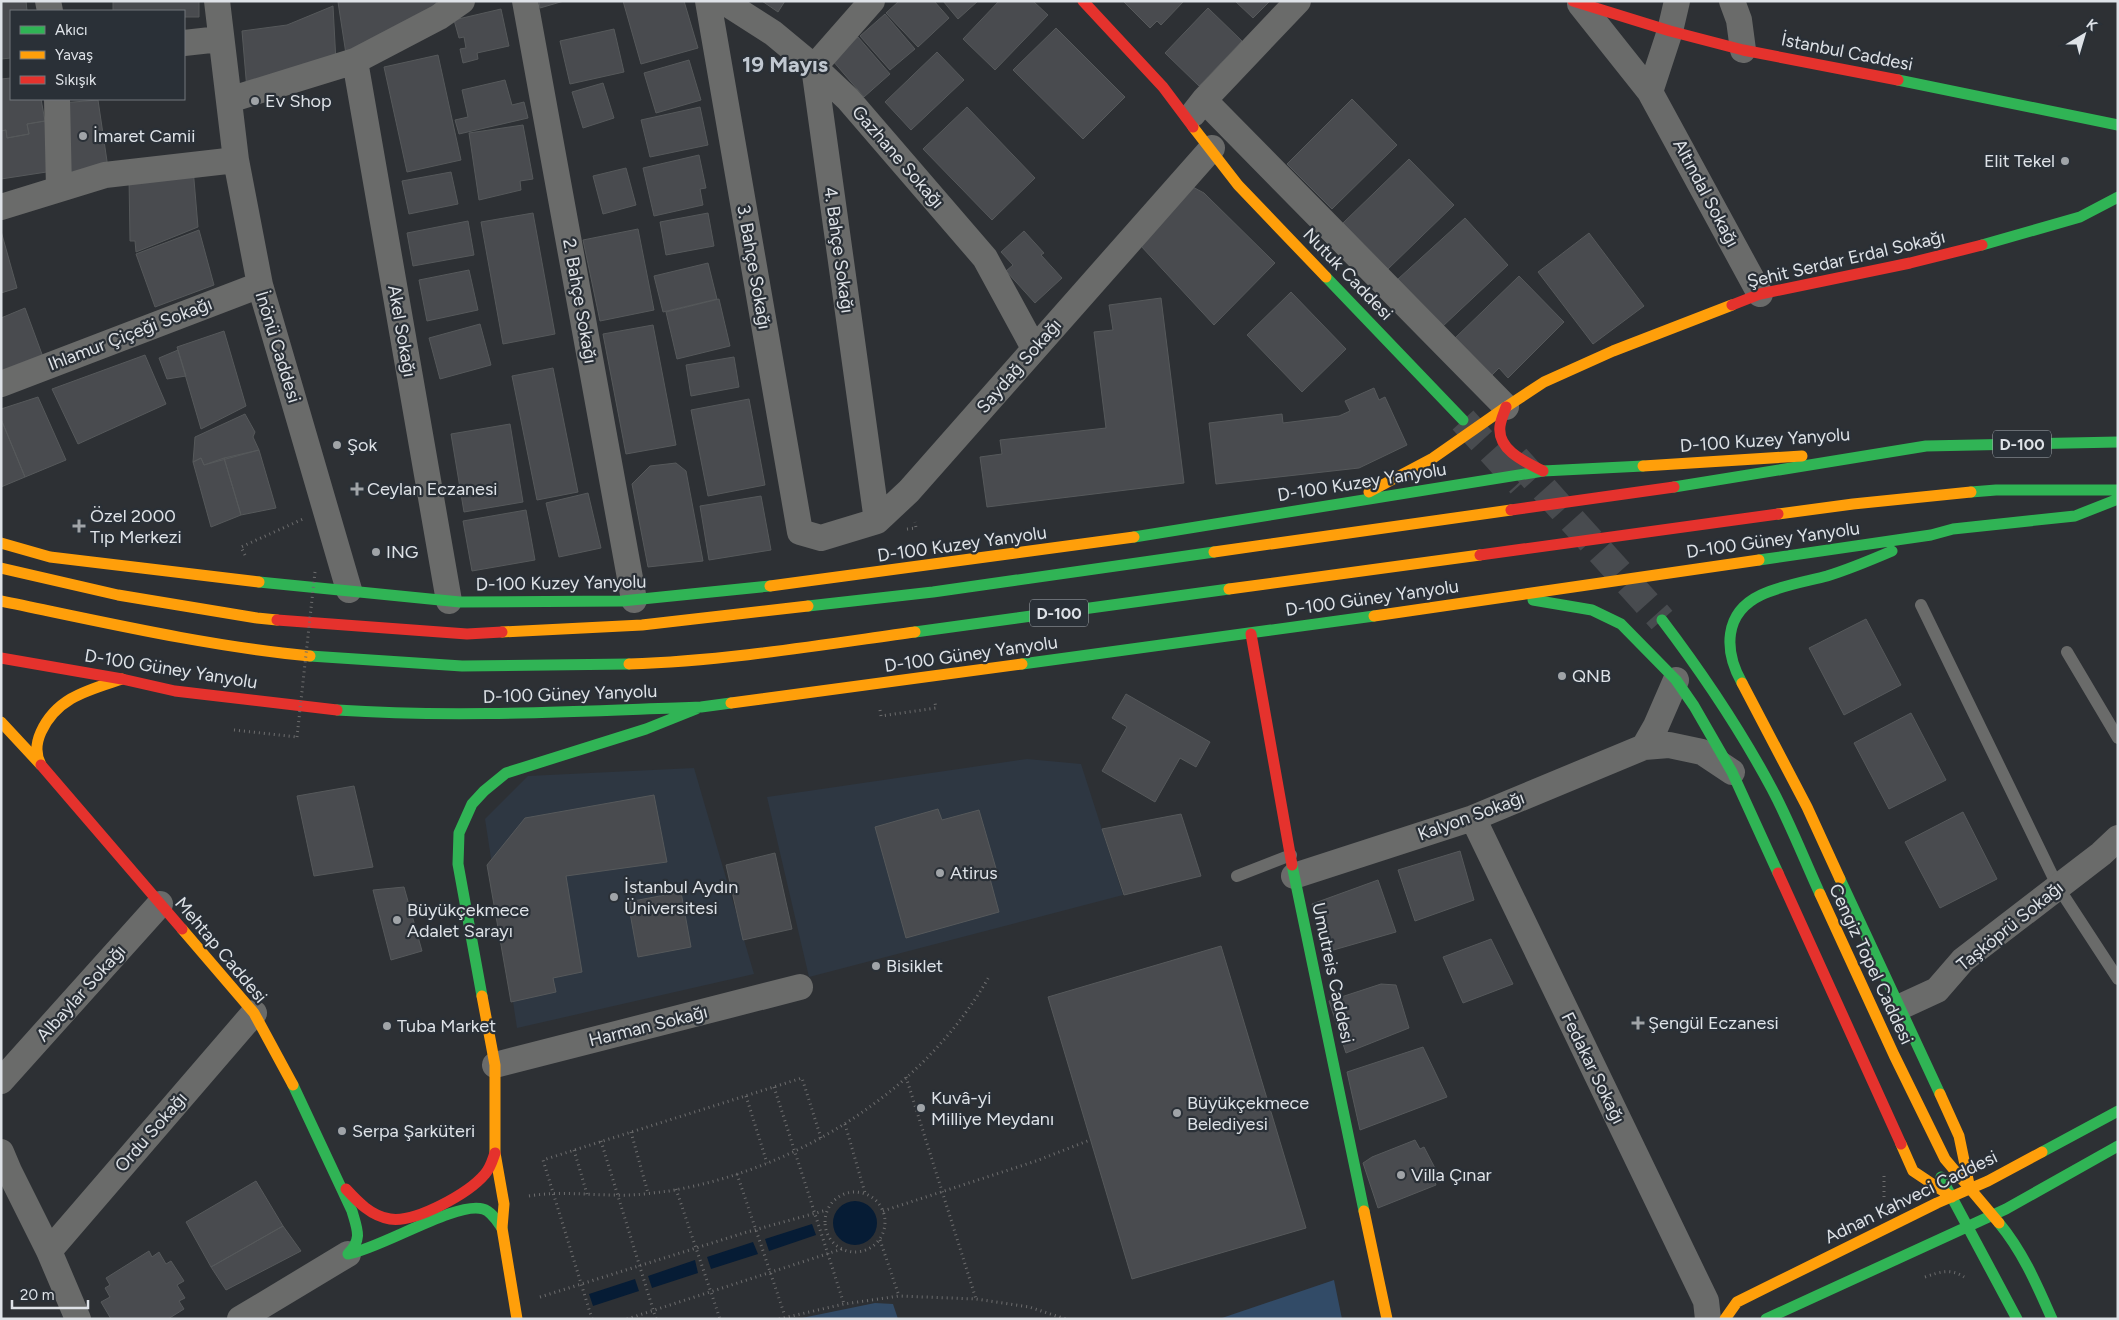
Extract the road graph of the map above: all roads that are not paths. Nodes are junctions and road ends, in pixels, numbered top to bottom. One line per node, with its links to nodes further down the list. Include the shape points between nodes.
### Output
1 (216, 1): 13 (street, İnönü Caddesi)
2 (462, 1): 16 (street, via 439,17)
3 (525, 1): 48 (street, 2. Bahçe Sokağı)
4 (708, 1): 42 (street, 3. Bahçe Sokağı)
5 (723, 1): 17 (street, Gazhane Sokağı, via 773,33)
6 (872, 1): 17 (street)
7 (1083, 1): 21 (main road, Nutuk Caddesi, via 1163,87)
8 (1298, 1): 21 (street)
9 (1677, 1): 12 (street)
10 (1732, 1): 15 (street, via 1739,20)
11 (1576, 3): 12 (main road, İstanbul Caddesi); 18 (street, Altındal Sokağı)
12 (1670, 32): 15 (main road, İstanbul Caddesi); 18 (street)
13 (220, 39): 14 (street); 20 (street, İnönü Caddesi)
14 (185, 43)
15 (1743, 50): 22 (main road, İstanbul Caddesi)
16 (355, 61): 20 (street); 50 (street, Akel Sokağı)
17 (814, 67): 31 (street, Gazhane Sokağı, via 848,99 985,258); 41 (street, 4. Bahçe Sokağı)
18 (1650, 92): 30 (street, Altındal Sokağı)
19 (57, 100): 26 (street)
20 (229, 100): 24 (street, İnönü Caddesi)
21 (1196, 110): 23 (main road, Nutuk Caddesi); 33 (street)
22 (2118, 125)
23 (1212, 148): 25 (main road, Nutuk Caddesi); 31 (street, Saydağ Sokağı); 34 (main road, Nutuk Caddesi, via 1238,185)
24 (236, 160): 26 (street, via 105,175); 29 (street, İnönü Caddesi)
25 (1245, 174)
26 (59, 189): 28 (street)
27 (2118, 197): 30 (main road, Şehit Serdar Erdal Sokağı, via 2080,217 2032,232 1910,263)
28 (1, 207)
29 (260, 285): 32 (street, Ihlamur Çiçeği Sokağı); 46 (street, İnönü Caddesi)
30 (1760, 294): 33 (main road, Şehit Serdar Erdal Sokağı, via 1604,355 1544,382)
31 (1034, 348): 41 (street, Saydağ Sokağı, via 909,491)
32 (1, 384)
33 (1506, 407): 37 (main road, via 1500,430 1506,445 1519,459); 40 (main road, Şehit Serdar Erdal Sokağı, via 1433,458)
34 (1463, 420)
35 (2118, 442): 36 (main road, D-100)
36 (1926, 446): 37 (main road, D-100 Kuzey Yanyolu, via 1722,462); 45 (main road, D-100, via 1690,485 962,588 642,625 466,634 257,618 118,596)
37 (1543, 470): 40 (main road, D-100 Kuzey Yanyolu)
38 (2118, 490): 49 (main road, D-100, via 1996,490 1853,504 819,646 657,663 472,666 346,660 257,651)
39 (2118, 499): 43 (main road, D-100 Güney Yanyolu, via 2075,516 1953,529)
40 (1347, 503): 48 (main road, D-100 Kuzey Yanyolu, via 1088,544 811,582)
41 (877, 521): 42 (street, Saydağ Sokağı, via 821,538)
42 (800, 532)
43 (1930, 535): 47 (main road, D-100 Güney Yanyolu); 75 (main road, via 1850,569 1761,595 1733,620 1729,638 1735,671 1807,807)
44 (1, 543): 46 (main road, D-100 Kuzey Yanyolu, via 50,556 217,578)
45 (1, 568)
46 (349, 590): 50 (main road, D-100 Kuzey Yanyolu)
47 (1514, 596): 53 (main road, D-100 Güney Yanyolu); 58 (main road, via 1592,610 1621,624)
48 (634, 600): 50 (main road, D-100 Kuzey Yanyolu)
49 (1, 601)
50 (449, 601)
51 (1921, 605): 71 (lane)
52 (1662, 620): 86 (main road, Cengiz Topel Caddesi, via 1740,732 1773,791 1945,1159)
53 (1251, 634): 59 (main road, D-100 Güney Yanyolu); 69 (main road, Umutreis Caddesi)
54 (1670, 650): 65 (main road, via 1708,703)
55 (2067, 652): 61 (lane)
56 (1, 658): 57 (main road, D-100 Güney Yanyolu)
57 (122, 679): 59 (main road, D-100 Güney Yanyolu, via 175,691 332,710 398,714 482,715); 63 (main road, via 71,697 56,707 43,725 36,745 36,757)
58 (1676, 680): 62 (street); 64 (main road)
59 (701, 707): 77 (main road, via 506,773 487,786 470,806 459,830 458,864)
60 (1, 722): 63 (main road, Mehtap Caddesi)
61 (2118, 738)
62 (1644, 747): 64 (street, Kalyon Sokağı, via 1669,745 1702,752); 66 (street, Kalyon Sokağı)
63 (41, 765): 72 (main road, Mehtap Caddesi)
64 (1732, 772): 87 (main road, via 1913,1171)
65 (1758, 787)
66 (1473, 818): 69 (street, Kalyon Sokağı); 97 (street, Fedakar Sokağı, via 1706,1301)
67 (2118, 838): 71 (street, Taşköprü Sokağı)
68 (1793, 862): 80 (main road, Cengiz Topel Caddesi)
69 (1292, 866): 70 (lane); 96 (main road, Umutreis Caddesi)
70 (1237, 876)
71 (2058, 887): 73 (lane); 75 (street, Taşköprü Sokağı, via 1964,960 1937,990)
72 (160, 904): 76 (main road, Mehtap Caddesi); 78 (street, Albaylar Sokağı)
73 (2118, 979)
74 (800, 987): 77 (street, Harman Sokağı)
75 (1900, 1007): 86 (main road, via 1959,1136)
76 (254, 1014): 85 (main road, Mehtap Caddesi, via 298,1094); 91 (street, Ordu Sokağı)
77 (495, 1065): 83 (main road)
78 (1, 1081)
79 (2118, 1111): 86 (main road, Adnan Kahveci Caddesi)
80 (1922, 1138)
81 (2118, 1146): 88 (main road)
82 (1, 1152): 91 (street)
83 (495, 1153): 85 (main road, Mehtap Caddesi, via 489,1169 475,1184 456,1197 399,1220 378,1216 364,1208); 90 (main road, via 504,1204)
84 (1934, 1165): 87 (main road)
85 (340, 1182): 92 (main road, Mehtap Caddesi, via 358,1232 356,1246)
86 (1970, 1189): 87 (main road, Adnan Kahveci Caddesi); 88 (main road, Cengiz Topel Caddesi)
87 (1952, 1197): 89 (main road); 98 (main road, Adnan Kahveci Caddesi, via 1737,1302)
88 (1992, 1215): 89 (main road); 101 (main road, Cengiz Topel Caddesi, via 2029,1267)
89 (1968, 1226): 99 (main road); 100 (main road)
90 (502, 1228): 92 (main road, via 482,1208 470,1208 402,1233 368,1250); 95 (main road)
91 (49, 1251): 93 (street)
92 (348, 1254): 94 (street)
93 (78, 1319)
94 (240, 1319)
95 (517, 1319)
96 (1387, 1319)
97 (1708, 1319)
98 (1725, 1319)
99 (1766, 1319)
100 (2017, 1319)
101 (2052, 1319)

